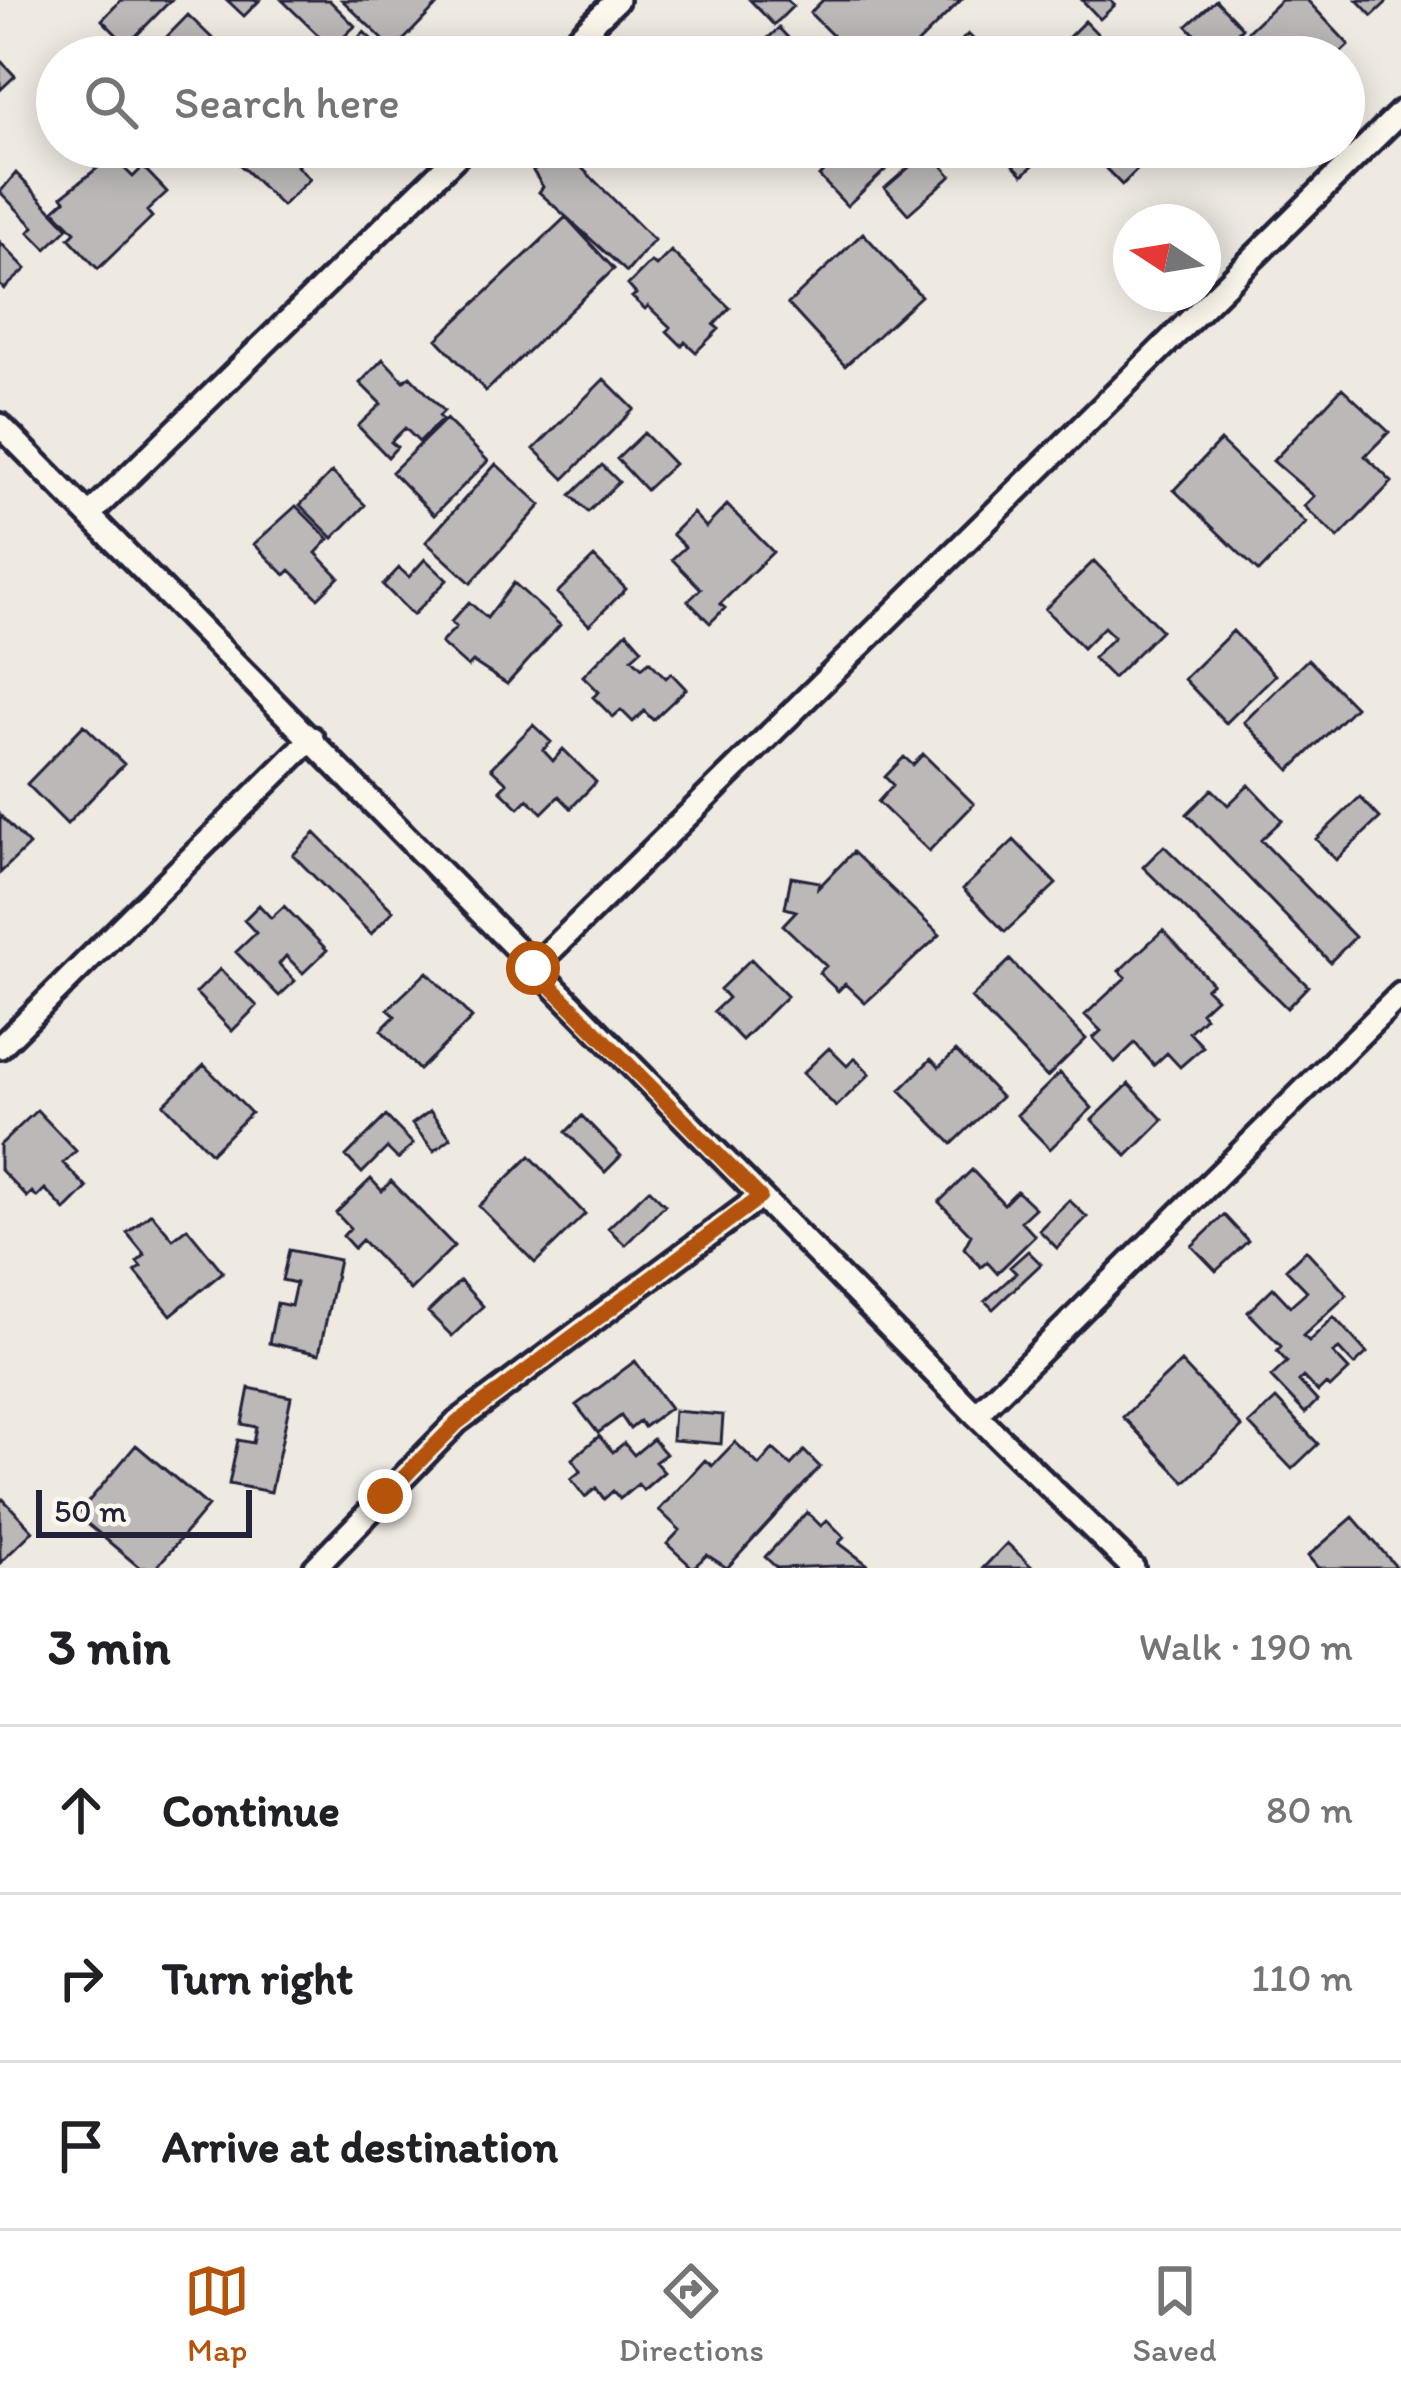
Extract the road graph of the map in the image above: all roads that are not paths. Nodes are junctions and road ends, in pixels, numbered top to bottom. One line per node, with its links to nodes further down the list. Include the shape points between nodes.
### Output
1 (617, 0): 2 (street)
2 (580, 36)
3 (1401, 112): 4 (street)
4 (1365, 148)
5 (444, 168): 8 (street)
6 (1344, 168): 10 (street)
7 (0, 425): 8 (street)
8 (89, 515): 9 (street)
9 (312, 738): 10 (street); 12 (street)
10 (533, 968): 13 (street)
11 (1401, 994): 14 (street)
12 (0, 1047)
13 (760, 1197): 14 (street); 15 (street, via 457,1423)
14 (976, 1415): 16 (street)
15 (316, 1568)
16 (1133, 1568)

